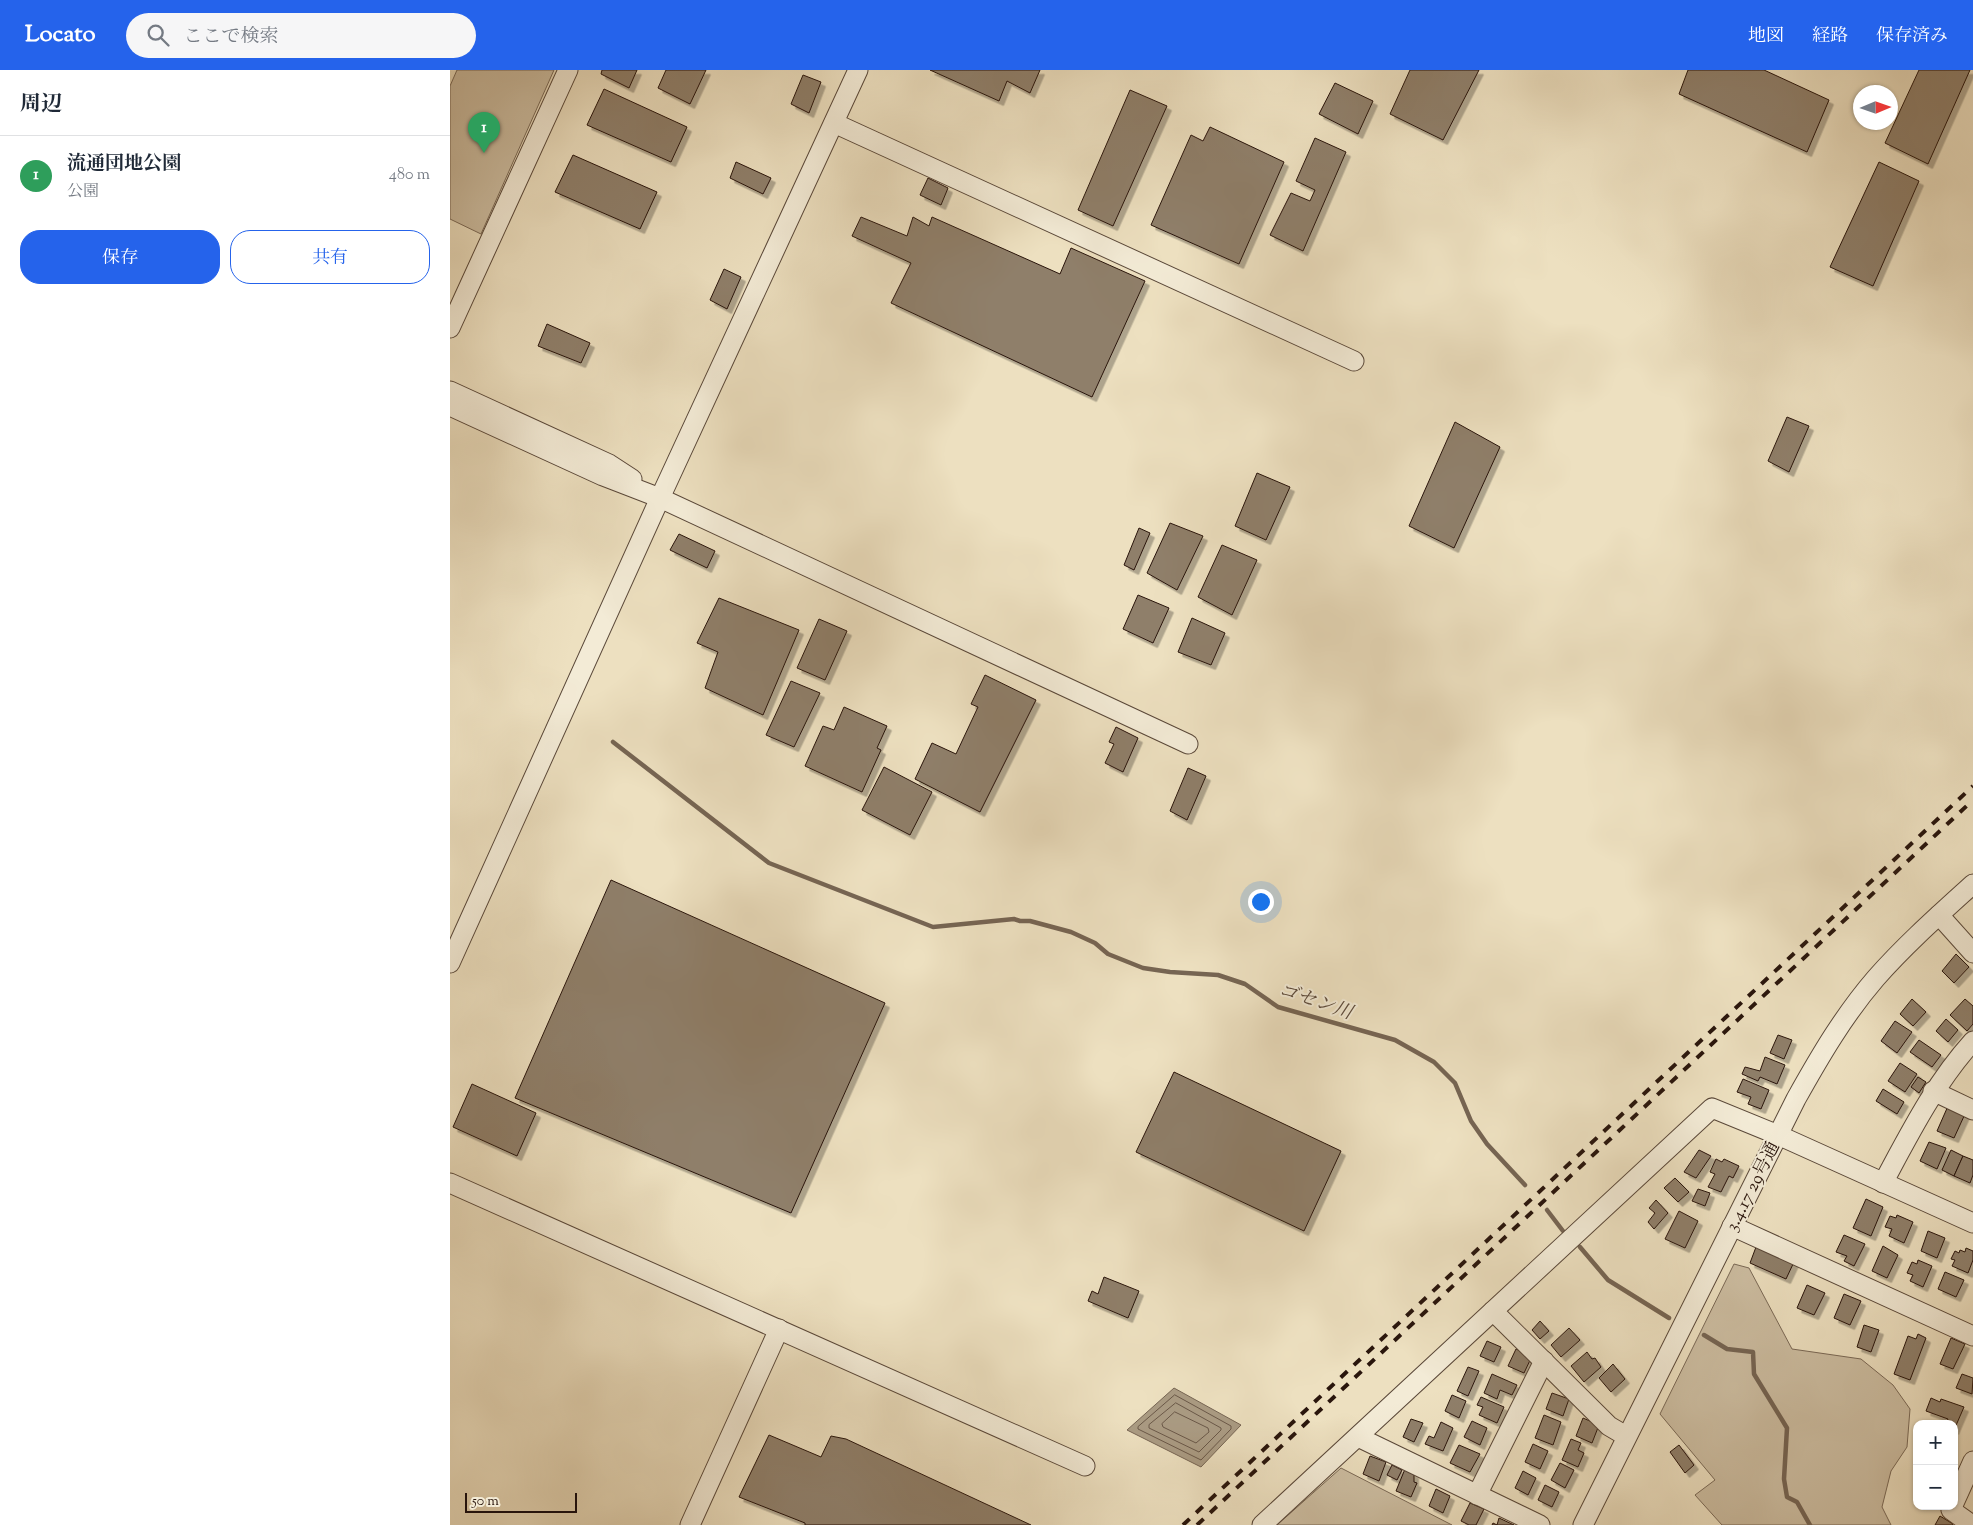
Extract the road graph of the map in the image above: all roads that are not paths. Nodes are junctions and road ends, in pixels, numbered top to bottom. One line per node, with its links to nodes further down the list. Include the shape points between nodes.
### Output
1 (568, 70): 4 (street)
2 (858, 70): 3 (street)
3 (834, 123): 5 (street); 8 (street)
4 (450, 328)
5 (1354, 361)
6 (450, 391): 8 (street, via 609,464)
7 (450, 406): 8 (street, via 603,476)
8 (660, 498): 9 (street); 13 (street)
9 (1188, 744)
10 (1973, 884): 11 (street, 3.4.17 29号通)
11 (1939, 915): 12 (street); 17 (street, 3.4.17 29号通, via 1896,956 1851,1010 1826,1046)
12 (1973, 953)
13 (450, 964)
14 (1973, 1041): 15 (street)
15 (1934, 1091): 16 (street); 19 (street)
16 (1973, 1110)
17 (1778, 1135): 19 (street); 21 (street, 3.4.17 29号通); 22 (street, via 1712,1108)
18 (450, 1183): 23 (street)
19 (1883, 1183): 20 (street)
20 (1973, 1223)
21 (1732, 1226): 24 (street); 26 (street, 3.4.17 29号通)
22 (1493, 1311): 25 (street); 27 (street)
23 (779, 1330): 29 (street); 33 (street)
24 (1973, 1336)
25 (1544, 1361): 26 (street, via 1609,1426); 30 (street)
26 (1626, 1436): 36 (street, 3.4.17 29号通)
27 (1358, 1437): 30 (street); 34 (street)
28 (1973, 1461): 31 (street)
29 (1086, 1466)
30 (1477, 1495): 35 (street)
31 (1958, 1496)
32 (1951, 1510): 37 (street)
33 (690, 1525)
34 (1262, 1525)
35 (1540, 1525)
36 (1583, 1525)
37 (1972, 1525)

